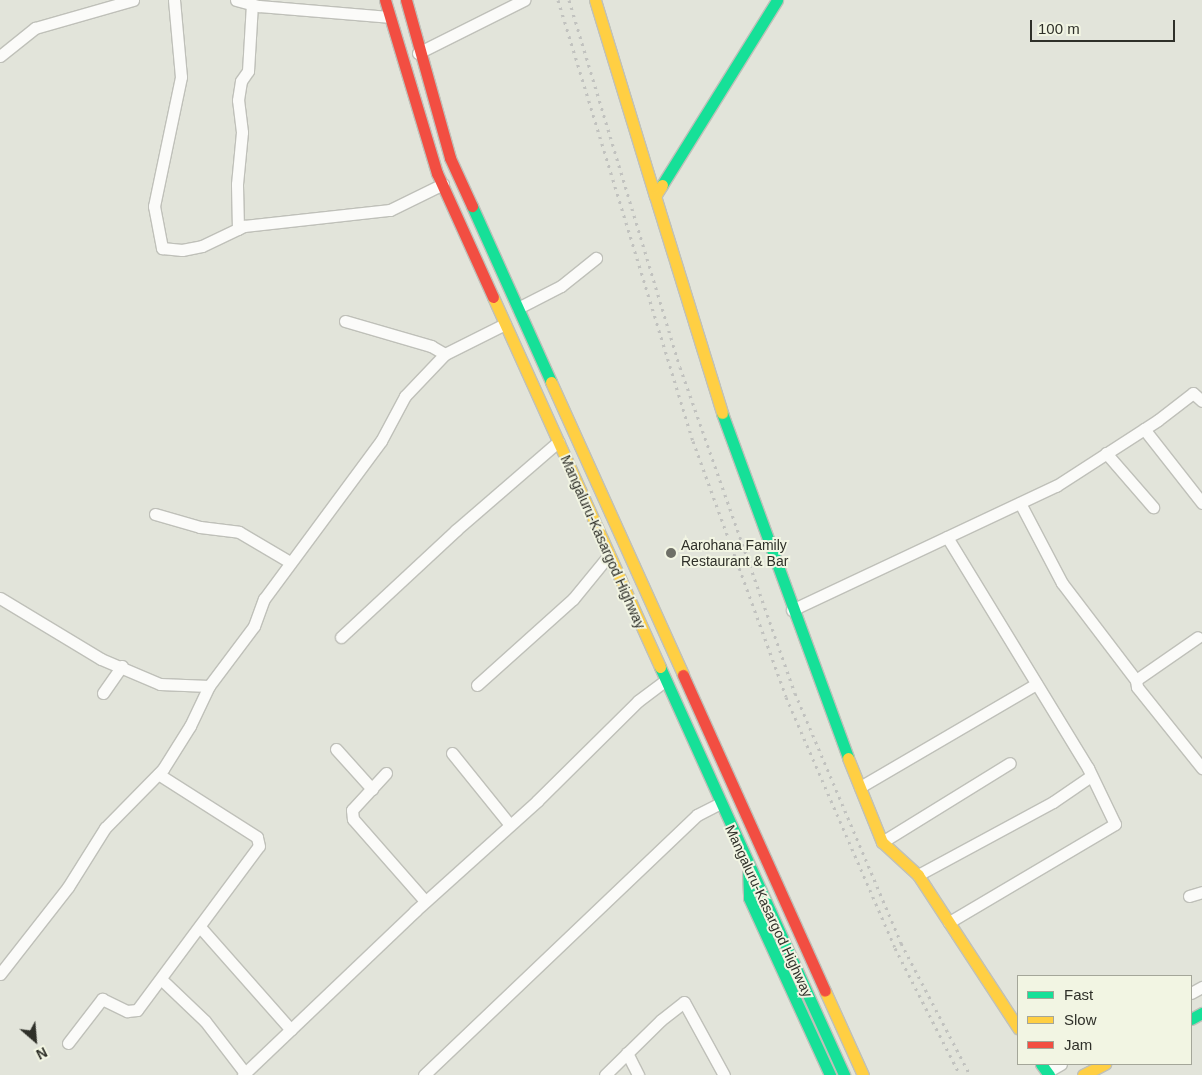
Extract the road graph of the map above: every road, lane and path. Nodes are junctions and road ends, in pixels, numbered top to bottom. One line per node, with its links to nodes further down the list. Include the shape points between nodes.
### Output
1 (133, 0): 10 (street)
2 (174, 0): 16 (street, via 181,78 154,206 162,248 182,250 202,246)
3 (236, 0): 9 (street)
4 (385, 0): 11 (main road, Mangaluru-Kasargod Highway)
5 (406, 0): 12 (main road, Mangaluru-Kasargod Highway)
6 (524, 0): 12 (street)
7 (594, 0): 15 (main road)
8 (777, 0): 15 (main road)
9 (252, 4): 11 (street); 16 (street, via 248,70 238,94 242,132 237,184)
10 (96, 6): 13 (street, via 35,28)
11 (388, 17): 14 (main road, Mangaluru-Kasargod Highway, via 420,124)
12 (418, 53): 18 (main road, Mangaluru-Kasargod Highway, via 450,158)
13 (0, 56)
14 (443, 184): 16 (street, via 390,210); 20 (main road, Mangaluru-Kasargod Highway)
15 (655, 196): 34 (main road, via 719,406)
16 (238, 229)
17 (596, 258): 18 (street, via 561,286)
18 (518, 308): 56 (main road, Mangaluru-Kasargod Highway)
19 (346, 321): 21 (street, via 431,346)
20 (505, 324): 21 (street); 24 (main road, Mangaluru-Kasargod Highway)
21 (446, 354): 32 (street, via 405,396 381,441)
22 (1202, 402): 23 (street, via 1193,393)
23 (1144, 429): 25 (street); 27 (street)
24 (558, 442): 31 (main road, Mangaluru-Kasargod Highway); 35 (street, via 456,530)
25 (1106, 453): 26 (street, via 1056,486); 28 (street)
26 (1020, 503): 30 (street); 38 (street, via 1062,582)
27 (1202, 503)
28 (1153, 507)
29 (155, 514): 32 (street, via 200,528 239,532)
30 (947, 537): 34 (street); 40 (street)
31 (609, 555): 39 (main road, Mangaluru-Kasargod Highway); 41 (street, via 573,599)
32 (290, 562): 42 (street, via 264,599 254,626)
33 (0, 598): 37 (street, via 101,659)
34 (792, 610): 51 (main road)
35 (342, 637)
36 (1198, 638): 38 (street)
37 (122, 666): 42 (street, via 160,684); 43 (street)
38 (1136, 680): 47 (street, via 1137,687)
39 (665, 681): 53 (main road, Mangaluru-Kasargod Highway); 54 (street, via 648,692)
40 (1036, 684): 50 (street); 51 (street)
41 (477, 685)
42 (209, 686): 49 (street, via 190,726)
43 (103, 693)
44 (336, 749): 52 (street)
45 (452, 753): 54 (street)
46 (1010, 763): 55 (street)
47 (1202, 768)
48 (386, 773): 52 (street)
49 (158, 774): 63 (street, via 257,837 260,843); 64 (street, via 105,828 68,886)
50 (1091, 776): 58 (street, via 1054,802); 62 (street, via 1115,824)
51 (860, 788): 55 (main road)
52 (372, 789): 61 (street, via 352,810 353,819)
53 (719, 804): 57 (main road, Mangaluru-Kasargod Highway); 74 (street, via 704,810 684,828)
54 (510, 825): 61 (street)
55 (882, 842): 58 (main road)
56 (766, 858): 57 (main road); 80 (main road, Mangaluru-Kasargod Highway)
57 (748, 866): 78 (main road, via 749,898); 79 (main road, Mangaluru-Kasargod Highway)
58 (918, 875): 62 (main road)
59 (1202, 892): 60 (street)
60 (1189, 896)
61 (426, 901): 67 (street)
62 (949, 922): 66 (main road)
63 (200, 927): 65 (street); 67 (street)
64 (0, 974)
65 (162, 980): 68 (street, via 132,1012 102,999); 73 (street, via 205,1020)
66 (1017, 1026)
67 (291, 1030): 73 (street)
68 (68, 1043)
69 (627, 1053): 75 (street); 76 (street); 77 (street, via 669,1012 684,1002)
70 (1059, 1065): 72 (street)
71 (1103, 1065): 81 (main road)
72 (1046, 1070)
73 (244, 1074)
74 (424, 1075)
75 (605, 1075)
76 (638, 1075)
77 (724, 1075)
78 (830, 1075)
79 (844, 1075)
80 (863, 1075)
81 (1083, 1075)

